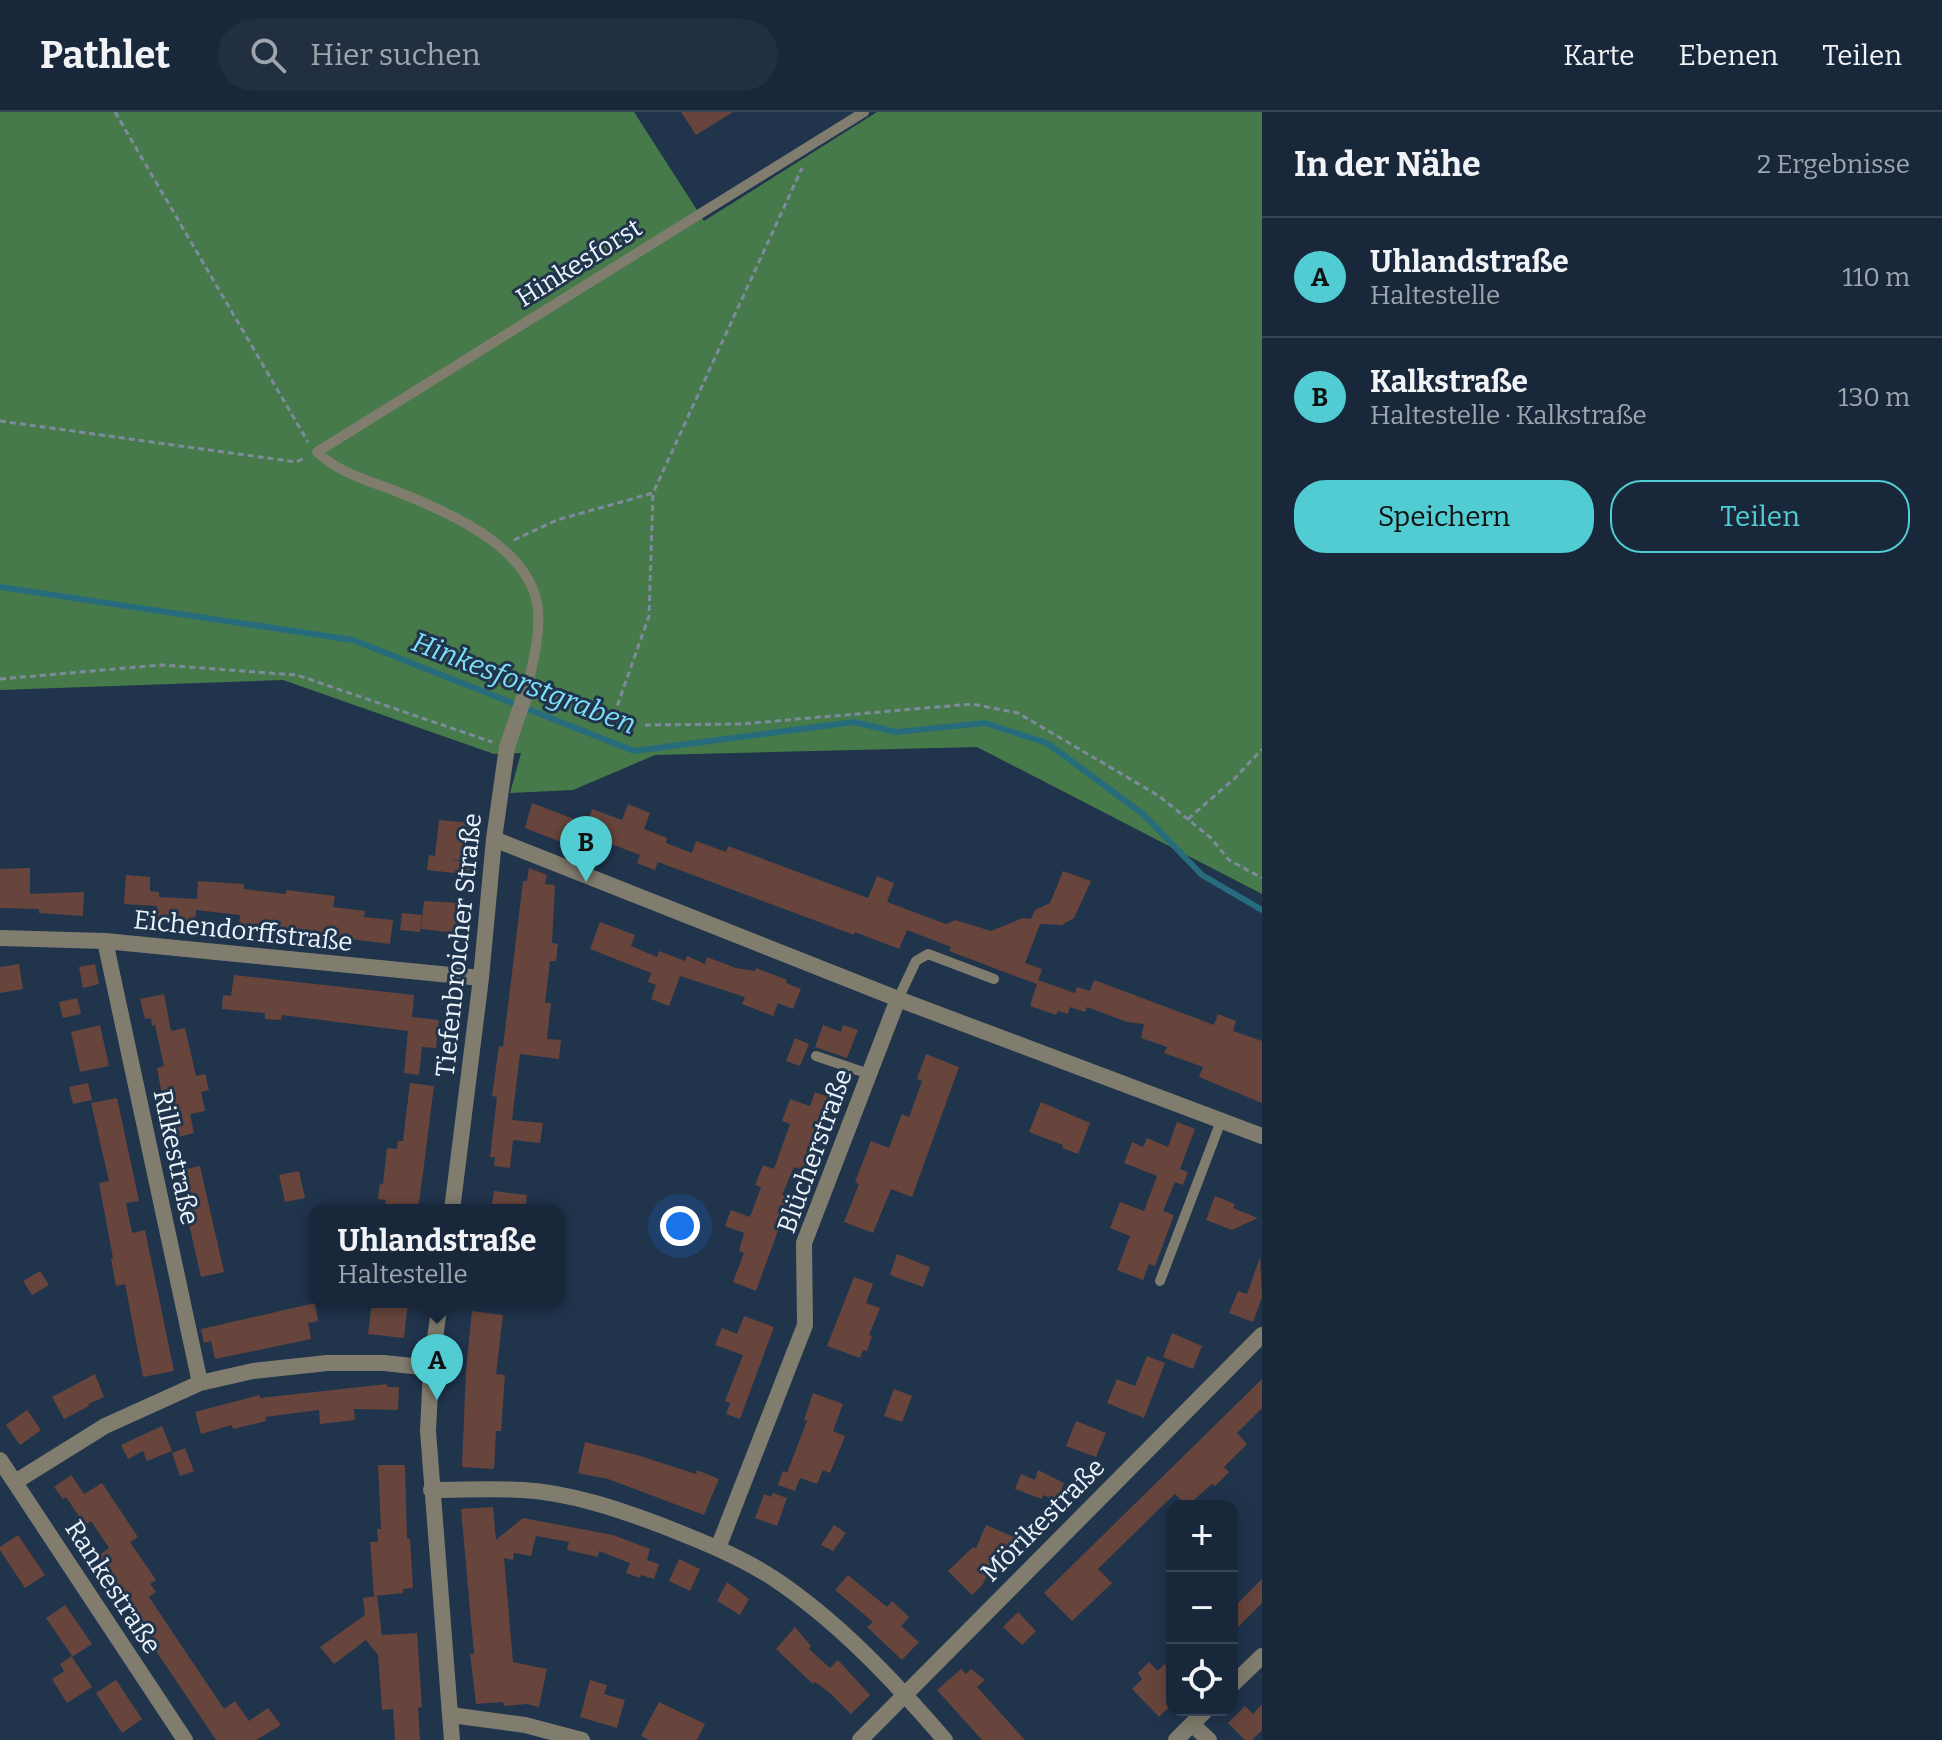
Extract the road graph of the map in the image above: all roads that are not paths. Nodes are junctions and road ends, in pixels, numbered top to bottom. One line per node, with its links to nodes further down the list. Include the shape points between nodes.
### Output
1 (864, 112): 2 (lane, Hinkesforst, via 317,452 332,466 439,508 501,546 525,573 538,606)
2 (527, 689): 3 (street, Tiefenbroicher Straße, via 507,747)
3 (494, 839): 6 (street, Tiefenbroicher Straße); 8 (street)
4 (0, 938): 5 (street, Eichendorffstraße)
5 (105, 941): 6 (street, Eichendorffstraße); 18 (street, Rilkestraße)
6 (481, 978): 13 (street, Tiefenbroicher Straße)
7 (994, 979): 8 (lane, via 928,954 916,961)
8 (898, 999): 10 (street, Blücherstraße); 11 (street)
9 (816, 1056): 10 (lane)
10 (869, 1074): 22 (street, Blücherstraße, via 804,1243 805,1325)
11 (1221, 1121): 12 (street); 14 (lane)
12 (1262, 1136)
13 (453, 1204)
14 (1160, 1281)
15 (439, 1308): 17 (street)
16 (1262, 1335): 25 (street, Mörikestraße)
17 (431, 1368): 18 (street, via 327,1363); 21 (street)
18 (200, 1383): 20 (street, via 105,1426)
19 (0, 1460): 20 (street, Rankestraße)
20 (15, 1482): 29 (street, Rankestraße)
21 (431, 1490): 22 (street, via 523,1490 573,1497); 26 (street)
22 (718, 1548): 25 (street, via 821,1613)
23 (1262, 1656): 24 (street)
24 (1238, 1679)
25 (904, 1693): 32 (street, Mörikestraße); 33 (street)
26 (451, 1715): 30 (street); 31 (street, via 525,1725)
27 (1200, 1716): 28 (street)
28 (1192, 1724): 34 (street); 35 (street)
29 (185, 1740)
30 (452, 1740)
31 (582, 1740)
32 (860, 1740)
33 (945, 1740)
34 (1176, 1740)
35 (1209, 1740)

